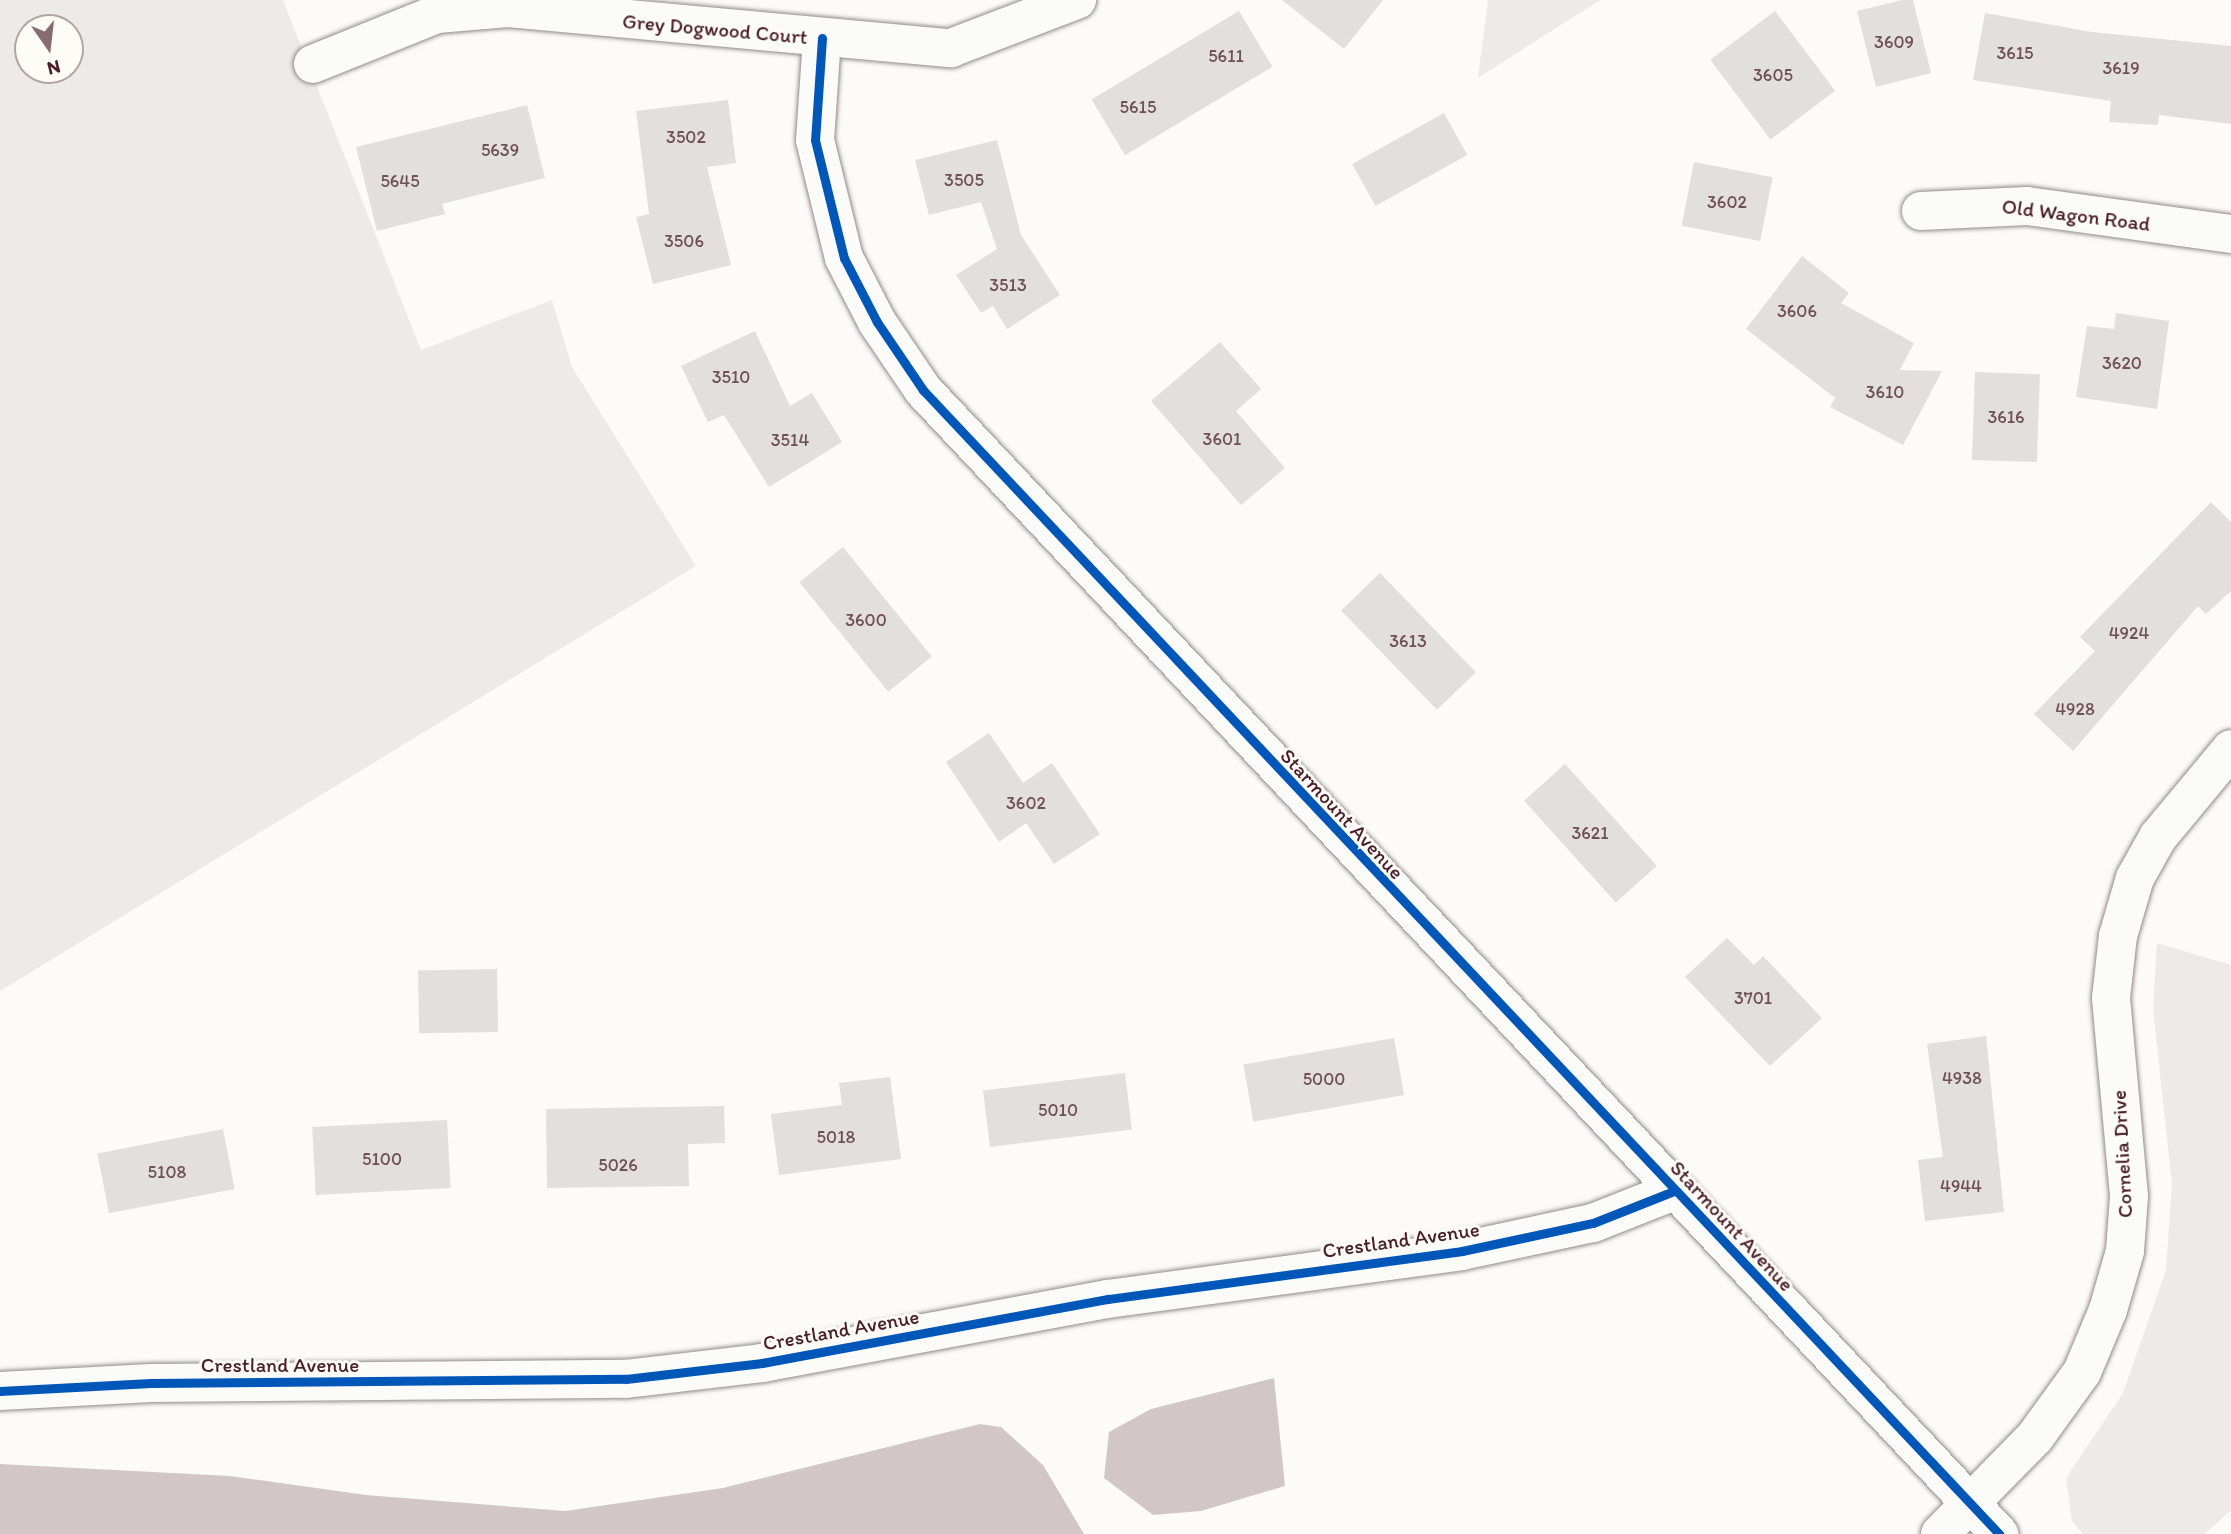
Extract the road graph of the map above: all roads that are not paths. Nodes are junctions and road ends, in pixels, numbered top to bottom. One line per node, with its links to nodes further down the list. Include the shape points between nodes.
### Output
1 (1077, 0): 2 (street, Grey Dogwood Court, via 951,48)
2 (822, 38): 3 (street, Grey Dogwood Court, via 508,8 438,14); 7 (street, Starmount Avenue, via 815,141 844,258 877,322 923,390)
3 (313, 64)
4 (1921, 211): 5 (street, Old Wagon Road, via 2027,206)
5 (2231, 234)
6 (2231, 749): 9 (street, Cornelia Drive, via 2158,837 2135,878 2118,936 2111,998 2129,1196 2125,1251 2108,1310 2082,1372 2035,1437)
7 (1674, 1191): 8 (street, Crestland Avenue, via 1593,1223 1462,1251 1108,1299 762,1363 612,1379 150,1383); 9 (street, Starmount Avenue)
8 (0, 1391)
9 (1971, 1504): 10 (street, Cornelia Drive); 11 (street, Starmount Avenue)
10 (1940, 1534)
11 (1999, 1534)

